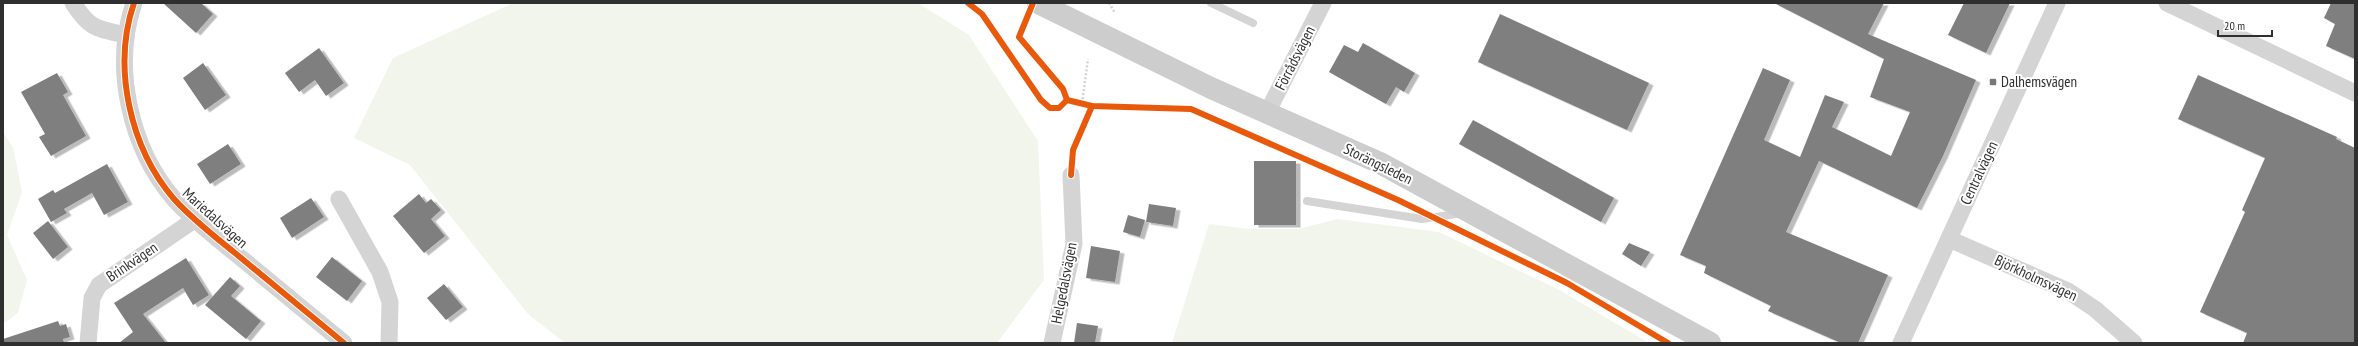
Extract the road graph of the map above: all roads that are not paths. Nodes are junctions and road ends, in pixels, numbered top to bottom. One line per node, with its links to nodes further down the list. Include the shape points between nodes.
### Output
1 (73, 3): 9 (street, via 89,25)
2 (134, 3): 9 (street, Mariedalsvägen)
3 (1038, 3): 11 (main road, Storängsleden)
4 (1211, 3): 8 (lane)
5 (1323, 3): 11 (street, Förrådsvägen)
6 (2057, 3): 17 (street, Centralvägen)
7 (2167, 3): 10 (street)
8 (1253, 23)
9 (125, 35): 16 (street, Mariedalsvägen, via 126,86 134,126 162,183)
10 (2355, 92)
11 (1267, 113): 15 (main road, Storängsleden, via 1380,163)
12 (1072, 175): 21 (street, Helgedalsvägen, via 1074,244)
13 (339, 199): 20 (street, via 380,272 388,294)
14 (1307, 201): 15 (lane, via 1422,219)
15 (1469, 212): 22 (main road, Storängsleden)
16 (194, 220): 18 (street, Brinkvägen, via 99,285 92,298); 19 (street, Mariedalsvägen)
17 (1950, 238): 23 (street, Centralvägen); 24 (street, Björkholmsvägen, via 2068,291 2095,309)
18 (88, 343)
19 (344, 343)
20 (389, 343)
21 (1052, 343)
22 (1710, 343)
23 (1901, 343)
24 (2134, 343)

